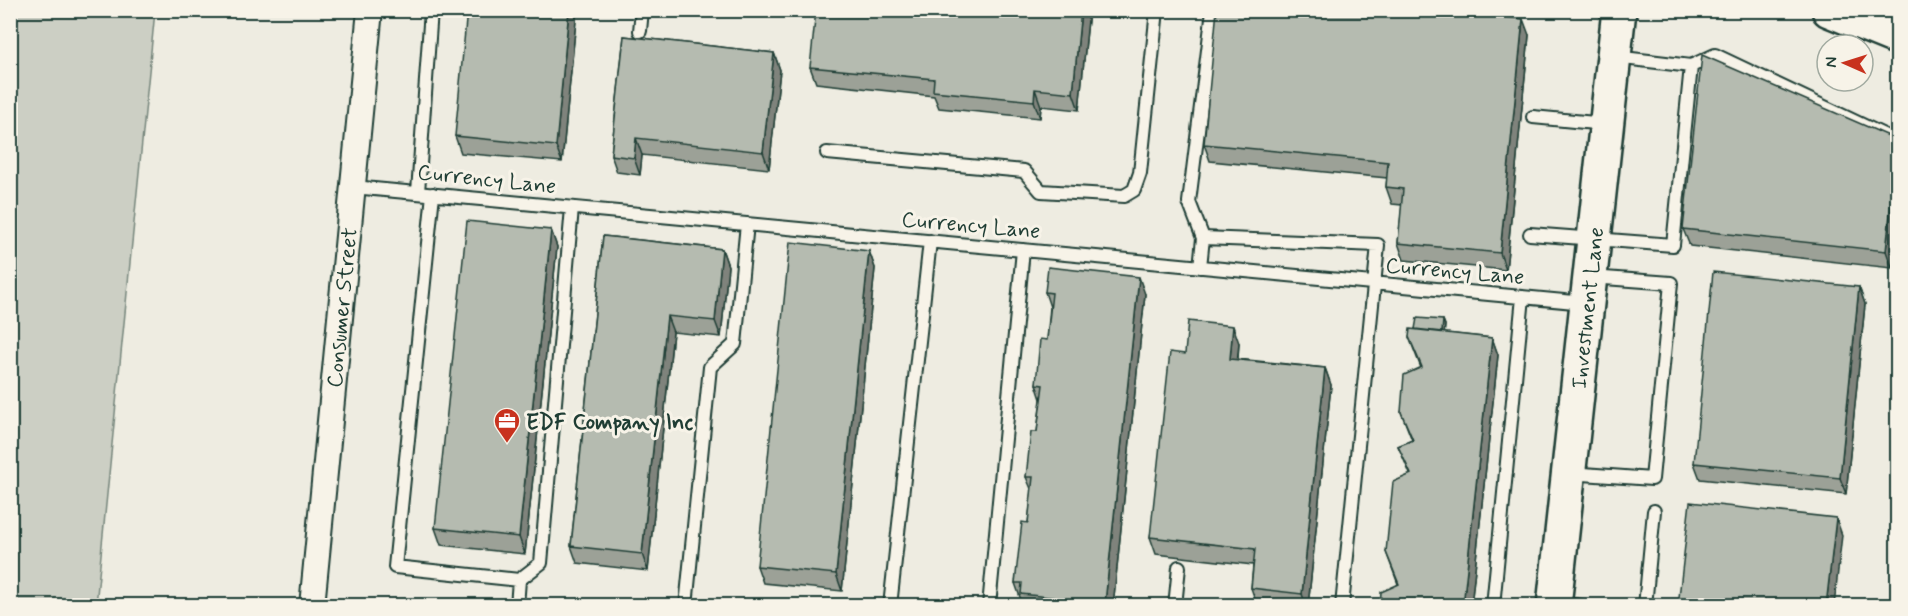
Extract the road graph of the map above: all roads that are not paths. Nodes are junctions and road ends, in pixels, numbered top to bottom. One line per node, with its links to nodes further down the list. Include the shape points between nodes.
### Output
1 (370, 10): 16 (street, Consumer Street)
2 (431, 10): 17 (lane)
3 (642, 10): 8 (lane)
4 (1157, 10): 15 (lane, via 1140,173 1134,190 1124,196 1041,191 1024,171)
5 (1213, 10): 22 (lane, via 1189,202)
6 (1618, 10): 10 (street, Investment Lane)
7 (1829, 10): 9 (street)
8 (640, 31)
9 (1898, 38)
10 (1613, 57): 11 (lane); 13 (street, Investment Lane)
11 (1691, 66): 14 (lane, via 1715,55); 23 (lane, via 1673,245)
12 (1533, 117): 13 (lane)
13 (1606, 124): 23 (street, Investment Lane)
14 (1898, 142)
15 (827, 153)
16 (353, 187): 17 (lane, Currency Lane); 35 (street, Consumer Street)
17 (418, 192): 18 (lane, Currency Lane)
18 (433, 194): 19 (lane, Currency Lane); 33 (lane, via 395,567)
19 (572, 207): 20 (lane, Currency Lane); 33 (lane, via 541,563)
20 (747, 224): 24 (lane, Currency Lane); 37 (lane, via 735,344 711,367)
21 (1530, 234): 23 (lane)
22 (1203, 238): 26 (lane); 27 (lane, via 1378,245)
23 (1593, 239): 28 (street, Investment Lane)
24 (930, 241): 25 (lane, Currency Lane); 38 (lane)
25 (1023, 250): 26 (lane, Currency Lane); 39 (lane)
26 (1200, 267): 27 (lane, Currency Lane)
27 (1375, 283): 29 (lane, Currency Lane); 41 (lane)
28 (1587, 290): 29 (lane, Currency Lane); 30 (street, Investment Lane); 30 (lane, Currency Lane, via 1671,284 1652,479)
29 (1524, 297): 42 (lane)
30 (1568, 473): 34 (street, Investment Lane)
31 (1654, 511): 43 (lane)
32 (1179, 567): 40 (lane)
33 (519, 580): 36 (lane)
34 (1563, 605)
35 (312, 606)
36 (517, 606)
37 (686, 606)
38 (890, 606)
39 (989, 606)
40 (1175, 606)
41 (1342, 606)
42 (1493, 606)
43 (1645, 606)

